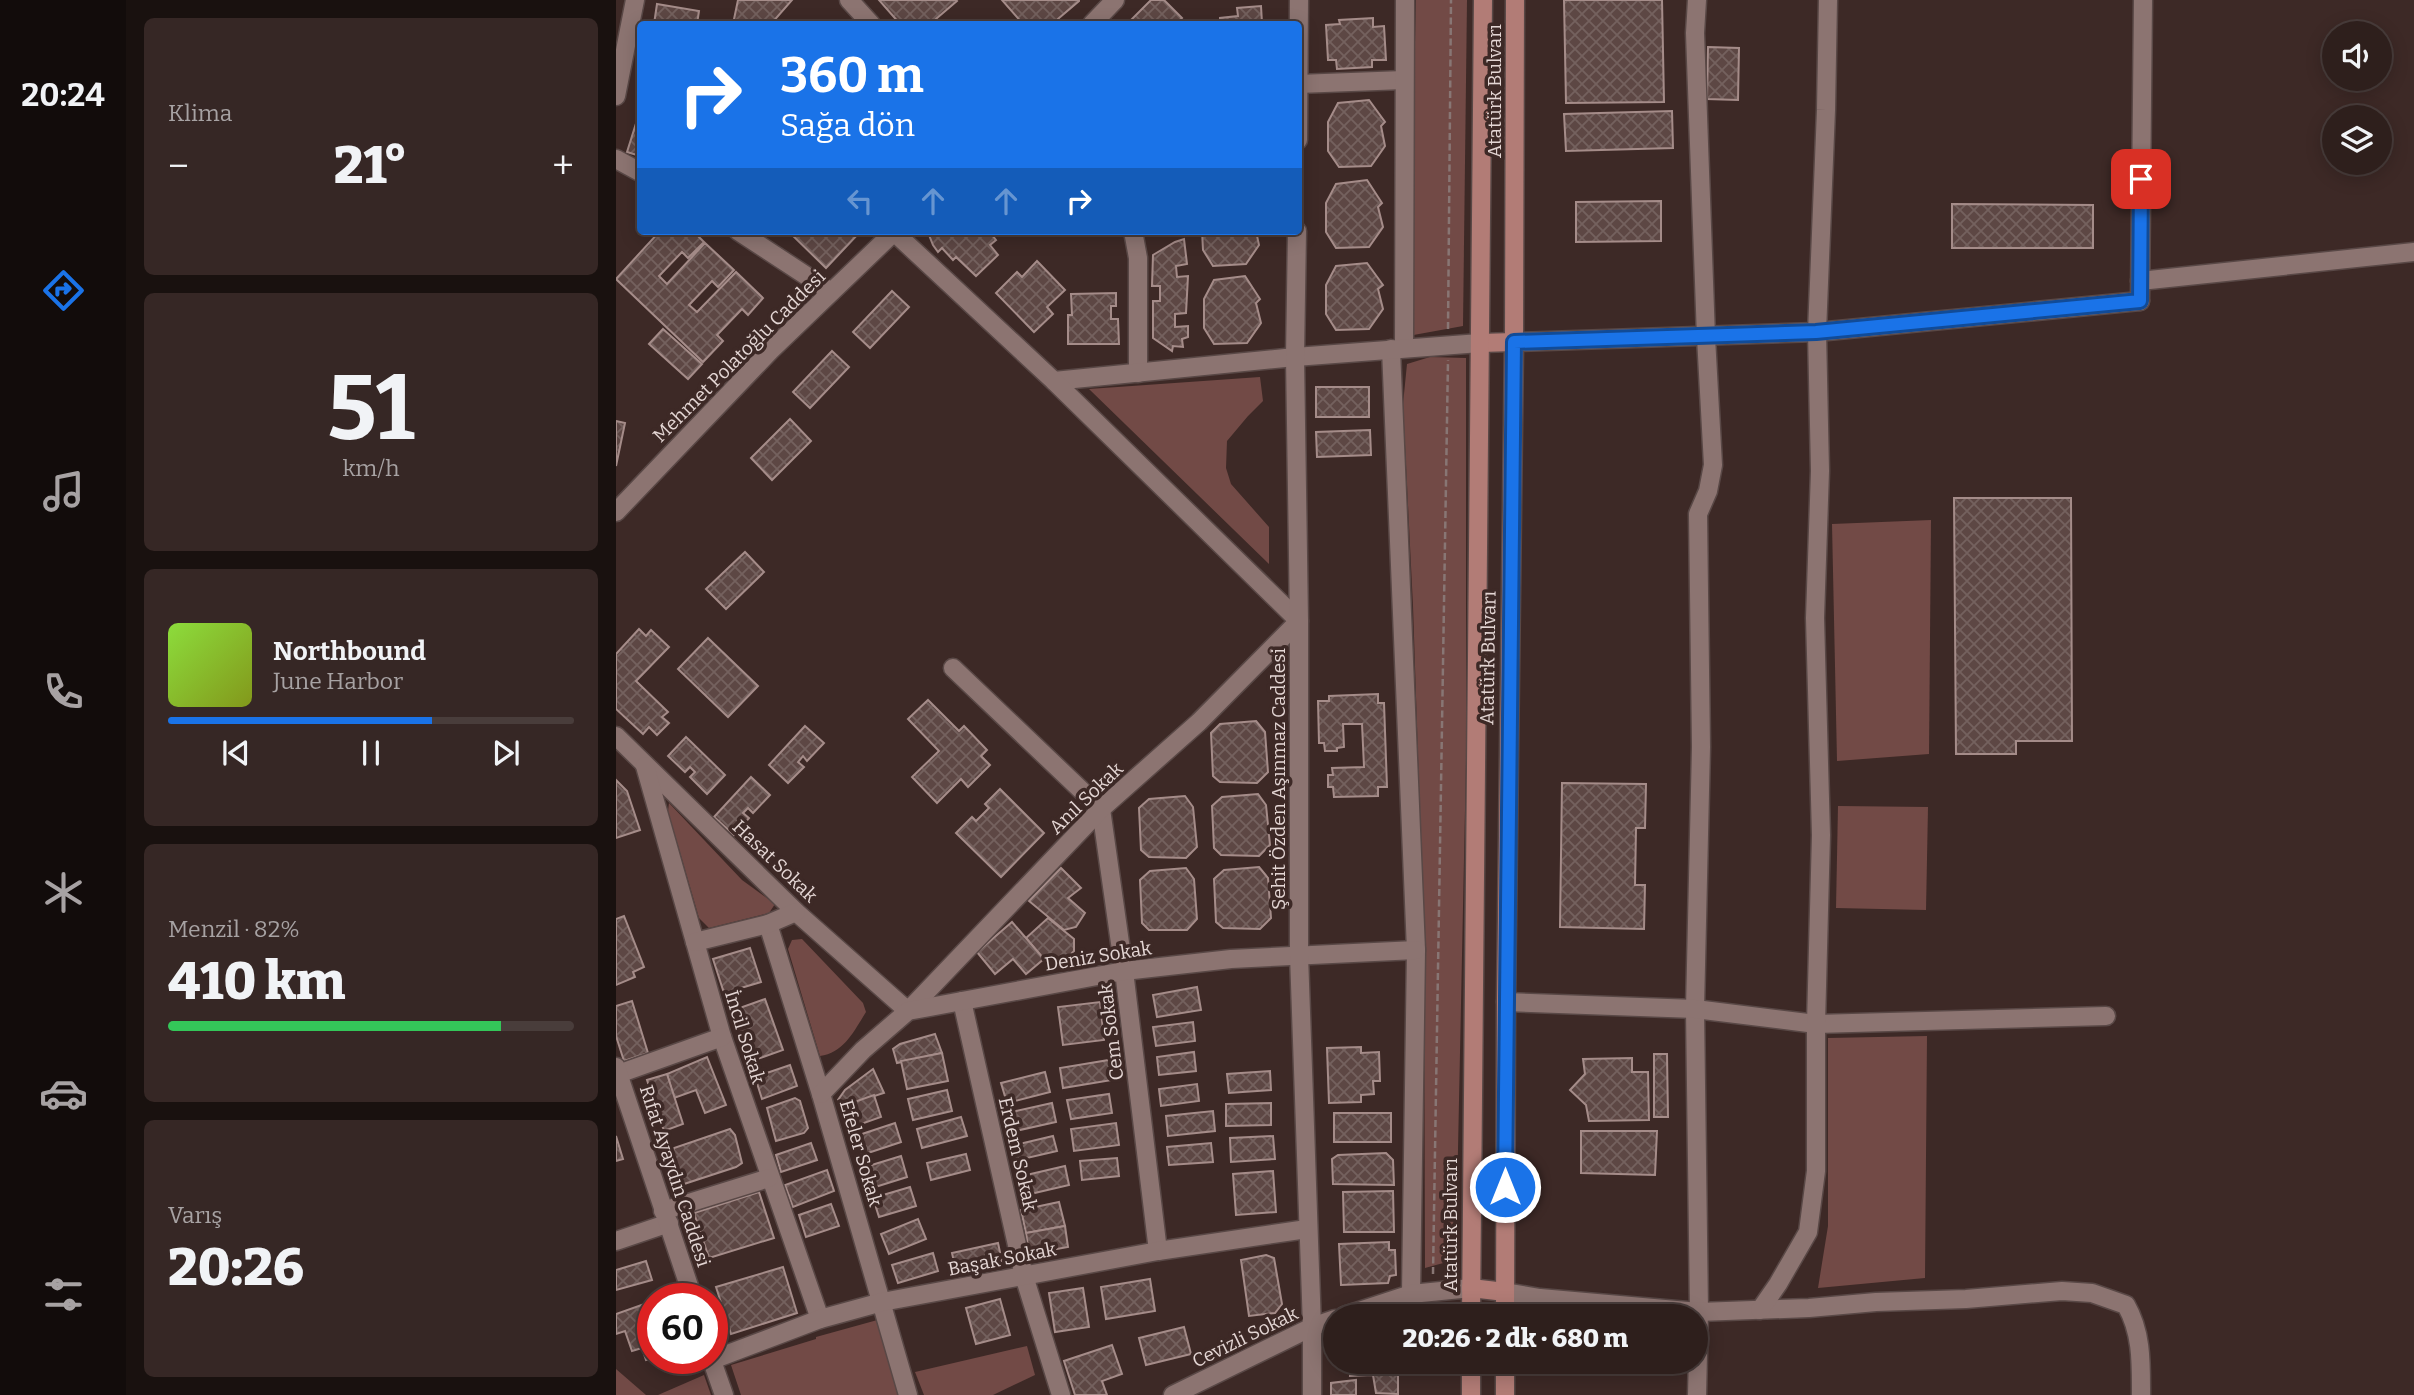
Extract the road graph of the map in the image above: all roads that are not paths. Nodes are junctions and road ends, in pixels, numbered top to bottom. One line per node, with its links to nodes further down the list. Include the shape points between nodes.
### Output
1 (635, 0): 16 (street)
2 (850, 0): 11 (street)
3 (1299, 0): 13 (street)
4 (1405, 0): 14 (street)
5 (1483, 0): 30 (main road, Atatürk Bulvarı)
6 (1515, 0): 29 (main road, Atatürk Bulvarı)
7 (1696, 0): 28 (street)
8 (1828, 0): 27 (street)
9 (2143, 0): 25 (street)
10 (1111, 1): 12 (street)
11 (868, 21)
12 (1094, 21)
13 (1299, 21)
14 (1404, 80): 15 (street); 31 (street)
15 (1302, 84)
16 (616, 96)
17 (616, 159): 18 (street)
18 (637, 170)
19 (744, 235): 26 (street)
20 (891, 235): 26 (street, Mehmet Polatoğlu Caddesi)
21 (899, 235): 34 (street)
22 (1134, 235): 33 (street, via 1138,258)
23 (1297, 235): 32 (street, Şehit Özden Aşınmaz Caddesi)
24 (2414, 252): 25 (street)
25 (2140, 281): 27 (street, via 2140,301)
26 (831, 292): 35 (street, Mehmet Polatoğlu Caddesi)
27 (1816, 332): 28 (street); 52 (street, via 1820,471 1815,618 1821,835)
28 (1706, 337): 29 (street); 49 (street, via 1713,465 1698,514 1701,747)
29 (1514, 342): 30 (main road); 48 (main road, Atatürk Bulvarı)
30 (1480, 343): 31 (street); 64 (main road, Atatürk Bulvarı)
31 (1398, 348): 32 (street); 44 (street)
32 (1294, 357): 33 (street); 36 (street, Şehit Özden Aşınmaz Caddesi)
33 (1138, 373): 34 (street)
34 (1054, 381): 36 (street)
35 (616, 512)
36 (1299, 621): 40 (street, Anıl Sokak, via 1199,722); 45 (street, Şehit Özden Aşınmaz Caddesi)
37 (953, 668): 40 (street)
38 (616, 736): 39 (street, Hasat Sokak)
39 (631, 758): 41 (street, Hasat Sokak); 43 (street, İncil Sokak)
40 (1101, 809): 46 (street, Cem Sokak); 50 (street, Anıl Sokak)
41 (796, 912): 42 (street); 50 (street, Hasat Sokak)
42 (768, 924): 43 (street); 55 (street, Efeler Sokak)
43 (695, 942): 53 (street, İncil Sokak)
44 (1416, 950): 45 (street, Deniz Sokak); 66 (street)
45 (1299, 955): 46 (street, Deniz Sokak); 59 (street, Şehit Özden Aşınmaz Caddesi)
46 (1124, 971): 47 (street, Deniz Sokak); 61 (street, Cem Sokak)
47 (962, 1002): 50 (street, Deniz Sokak); 62 (street, Erdem Sokak)
48 (1506, 1002): 49 (street); 65 (main road, Atatürk Bulvarı)
49 (1695, 1009): 52 (street); 72 (street)
50 (908, 1011): 55 (street)
51 (2106, 1016): 52 (street)
52 (1816, 1024): 73 (street, via 1816,1171 1808,1231)
53 (722, 1037): 54 (street); 57 (street, İncil Sokak)
54 (617, 1071): 56 (street, Rıfat Ayaydın Caddesi)
55 (821, 1094): 67 (street, Efeler Sokak)
56 (621, 1096): 58 (street, Rıfat Ayaydın Caddesi)
57 (769, 1178): 58 (street); 75 (street, İncil Sokak)
58 (666, 1217): 60 (street); 63 (street, Rıfat Ayaydın Caddesi)
59 (1307, 1229): 61 (street, Başak Sokak); 77 (street, Şehit Özden Aşınmaz Caddesi)
60 (616, 1241)
61 (1158, 1251): 62 (street, Başak Sokak)
62 (1024, 1276): 67 (street, Başak Sokak); 85 (street, Erdem Sokak)
63 (688, 1283)
64 (1471, 1288): 65 (main road); 66 (street); 69 (main road, Atatürk Bulvarı)
65 (1505, 1292): 70 (main road, Atatürk Bulvarı); 71 (street)
66 (1410, 1294): 68 (street)
67 (883, 1303): 75 (street, Başak Sokak); 84 (street, Efeler Sokak)
68 (1380, 1304)
69 (1471, 1304)
70 (1505, 1304)
71 (1608, 1304)
72 (1699, 1304)
73 (1760, 1310): 74 (street); 91 (street, via 2062,1291 2092,1293 2126,1305 2135,1321)
74 (1708, 1312)
75 (820, 1319): 78 (street, Başak Sokak)
76 (1323, 1323): 77 (street, Cevizli Sokak)
77 (1312, 1327): 86 (street, Cevizli Sokak); 87 (street, Şehit Özden Aşınmaz Caddesi)
78 (728, 1353)
79 (717, 1374): 83 (street)
80 (1471, 1374): 88 (main road)
81 (1505, 1374): 89 (main road)
82 (1698, 1374): 90 (street)
83 (724, 1395)
84 (908, 1395)
85 (1060, 1395)
86 (1173, 1395)
87 (1312, 1395)
88 (1471, 1395)
89 (1505, 1395)
90 (1697, 1395)
91 (2141, 1395)

